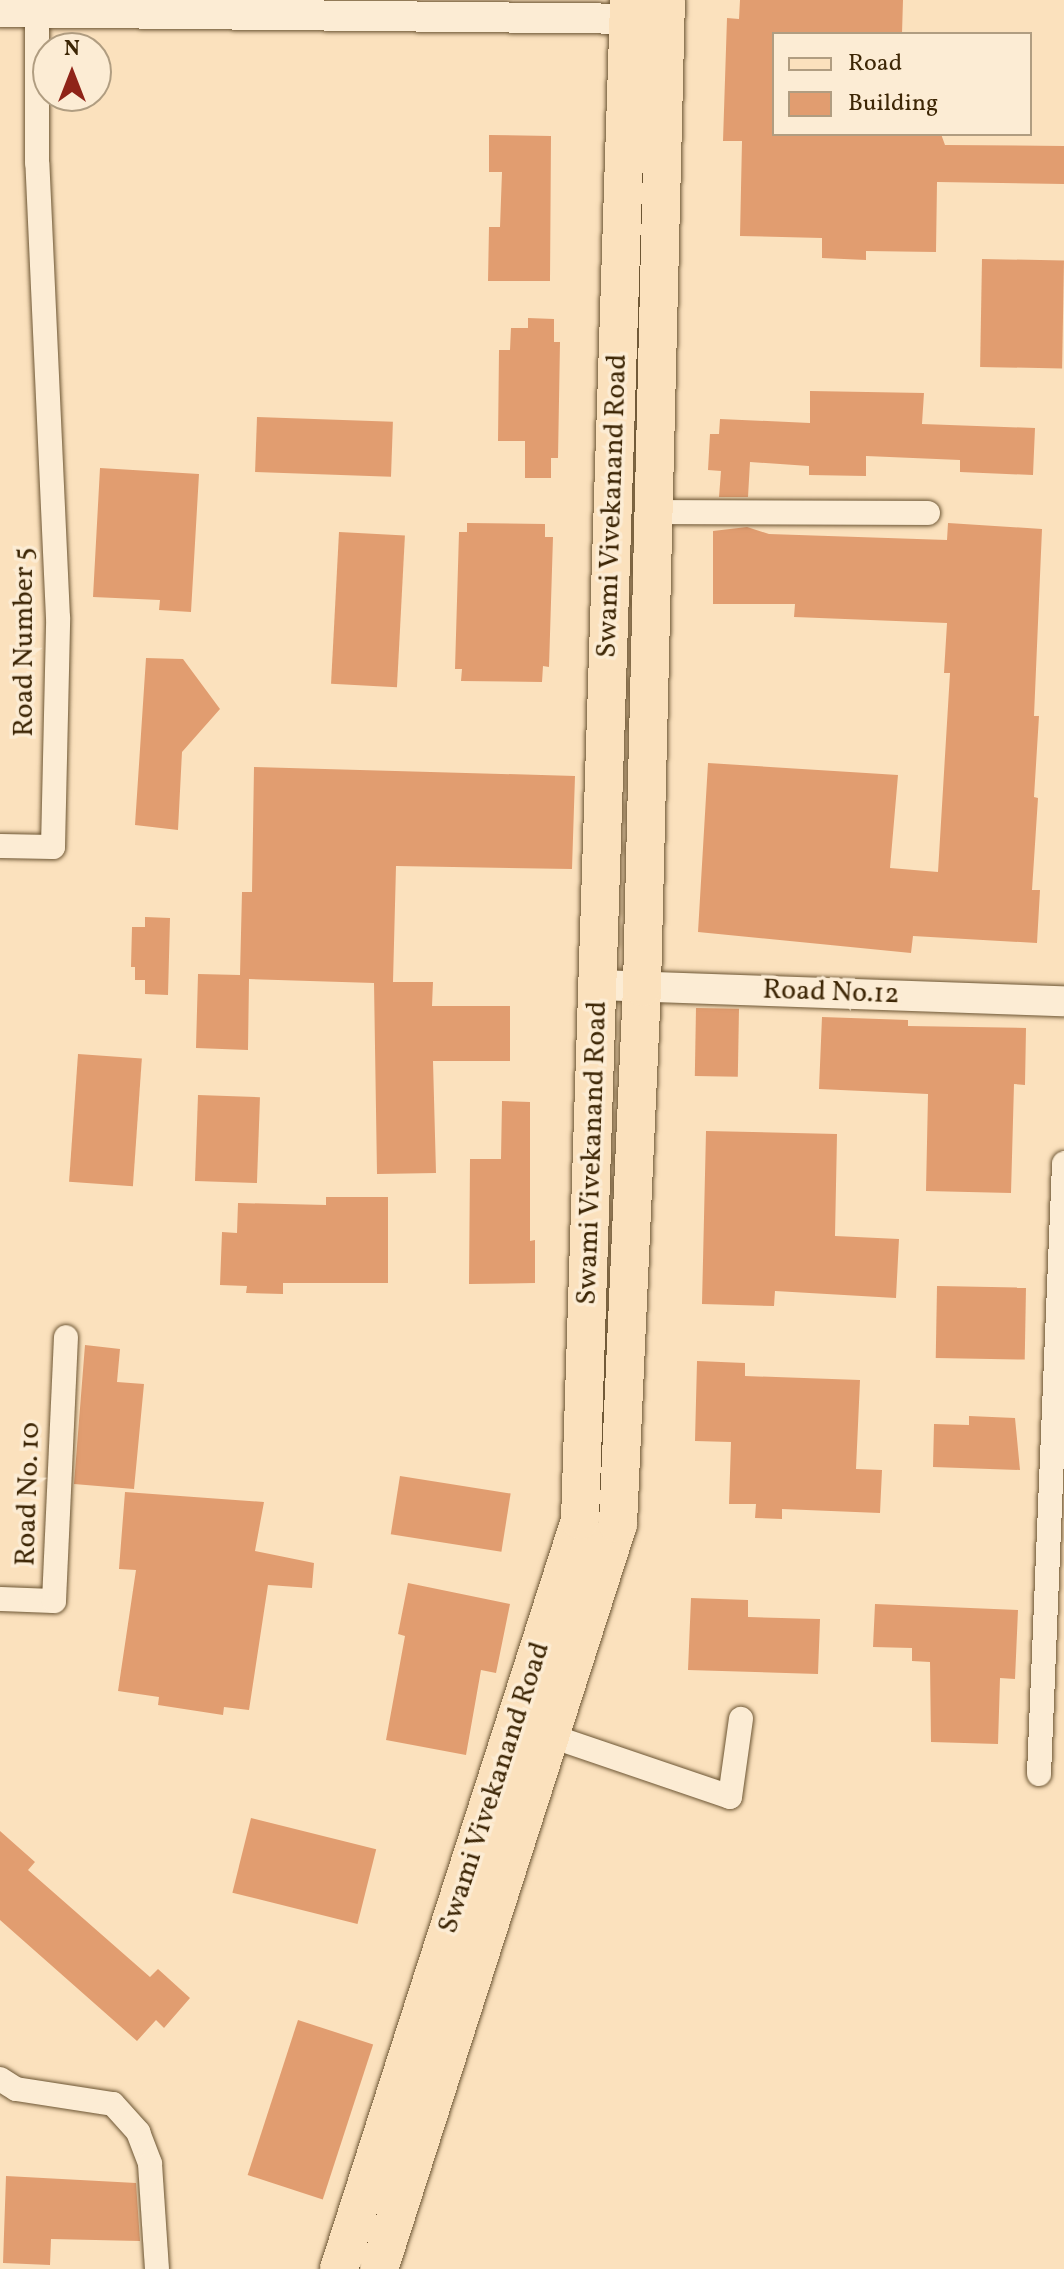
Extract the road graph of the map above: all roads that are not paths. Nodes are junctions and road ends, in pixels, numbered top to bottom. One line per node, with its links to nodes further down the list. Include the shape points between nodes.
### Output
1 (37, 6): 2 (street); 3 (street); 6 (street, Road Number 5, via 37,163 58,618 53,847)
2 (647, 9): 4 (main road, Swami Vivekanand Road); 7 (main road, Swami Vivekanand Road)
3 (0, 12)
4 (653, 512): 5 (street); 8 (main road, Swami Vivekanand Road)
5 (928, 513)
6 (0, 846)
7 (598, 985): 8 (street, Road No.12); 14 (main road, Swami Vivekanand Road, via 582,1498 575,1539)
8 (642, 987): 9 (street, Road No.12); 15 (main road, Swami Vivekanand Road, via 620,1504)
9 (1064, 1001)
10 (1064, 1164): 12 (street)
11 (66, 1337): 13 (street, Road No. 10, via 54,1601)
12 (1059, 1405): 18 (street)
13 (0, 1599)
14 (538, 1654): 15 (main road); 21 (main road, Swami Vivekanand Road)
15 (574, 1666): 17 (main road, Swami Vivekanand Road)
16 (741, 1719): 17 (street, via 730,1797)
17 (551, 1736): 22 (main road, Swami Vivekanand Road)
18 (1039, 1774)
19 (0, 2079): 20 (street, via 16,2089 113,2104 138,2132 150,2164)
20 (157, 2269)
21 (339, 2269)
22 (379, 2269)

